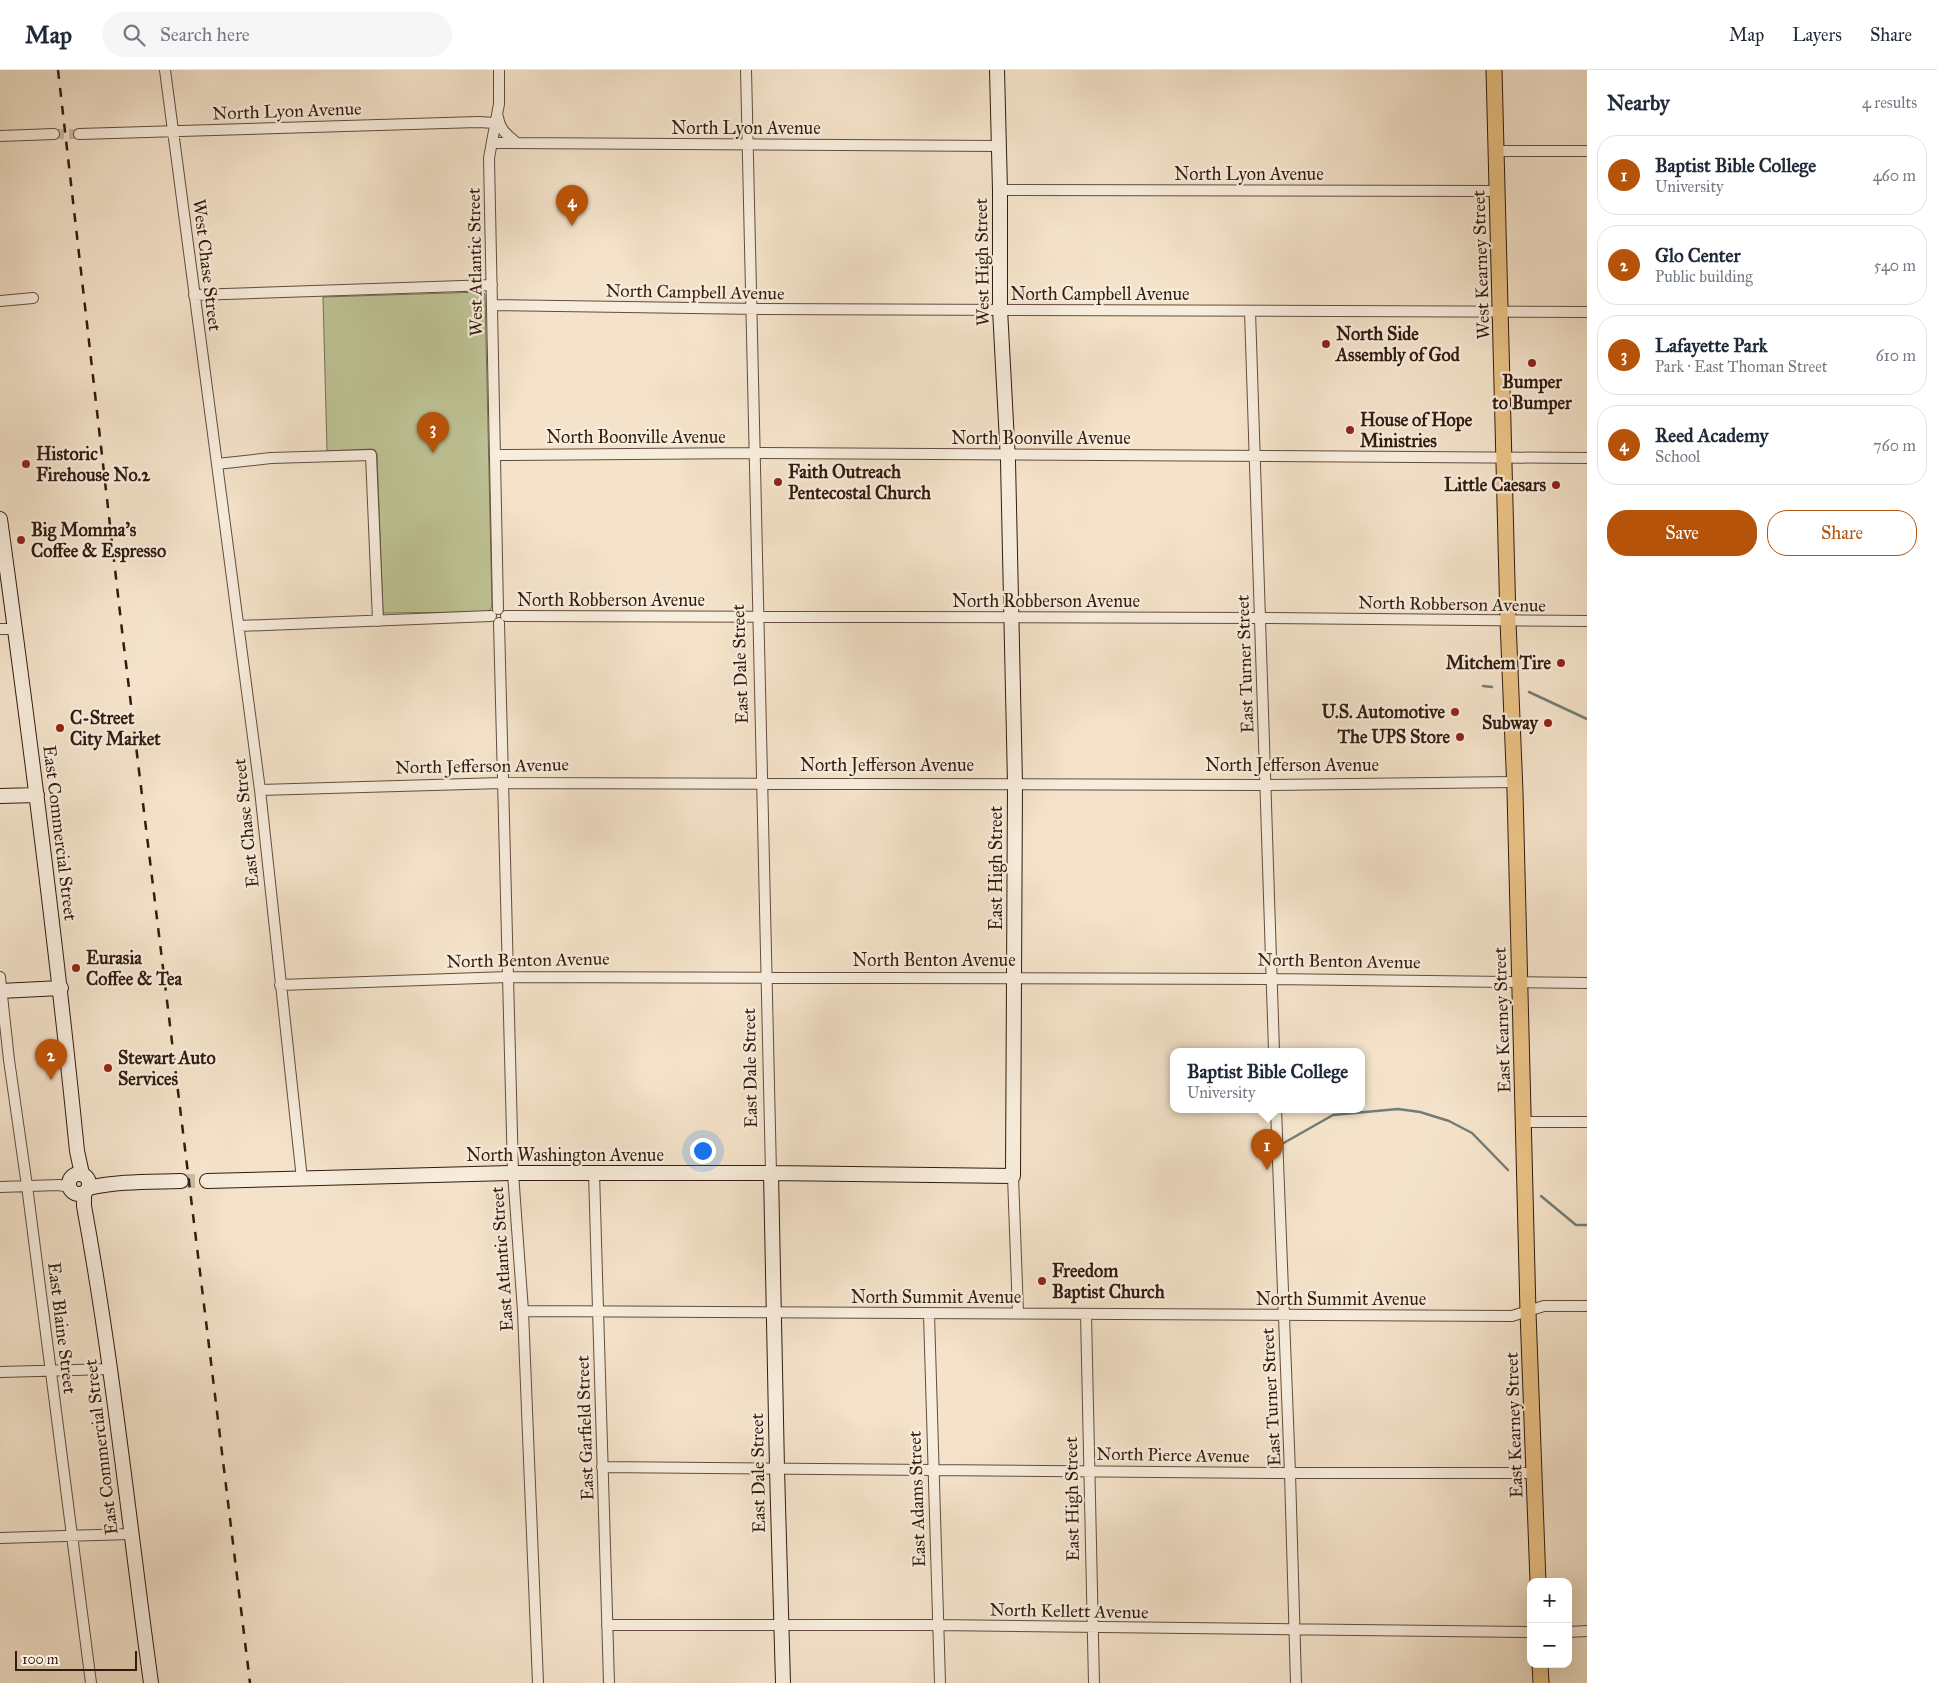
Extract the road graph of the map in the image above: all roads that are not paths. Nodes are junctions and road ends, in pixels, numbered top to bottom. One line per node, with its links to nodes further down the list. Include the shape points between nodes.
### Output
1 (165, 70): 7 (street, West Chase Street)
2 (499, 70): 6 (street, West Atlantic Street)
3 (746, 70): 13 (street, East Dale Street)
4 (998, 70): 14 (street, West High Street)
5 (1494, 70): 15 (main road, West Kearney Street)
6 (496, 118): 7 (street, North Lyon Avenue); 11 (street, West Atlantic Street); 12 (street, via 506,134)
7 (174, 131): 9 (street, North Lyon Avenue); 20 (street, West Chase Street)
8 (54, 134): 10 (street)
9 (79, 134)
10 (0, 136)
11 (493, 142): 12 (street, North Lyon Avenue); 19 (street, West Atlantic Street, via 489,158)
12 (517, 143): 13 (street, North Lyon Avenue)
13 (748, 144): 14 (street, North Lyon Avenue); 24 (street, East Dale Street)
14 (999, 146): 17 (street, West High Street)
15 (1496, 151): 16 (street); 18 (main road, West Kearney Street)
16 (1587, 151)
17 (1000, 190): 18 (street, North Lyon Avenue); 25 (street, West High Street)
18 (1497, 192): 28 (main road, West Kearney Street)
19 (492, 285): 20 (street); 23 (street, West Atlantic Street)
20 (194, 296): 35 (street, West Chase Street)
21 (33, 298): 22 (street)
22 (0, 300)
23 (492, 305): 24 (street, North Campbell Avenue); 31 (street, West Atlantic Street)
24 (752, 309): 25 (street, North Campbell Avenue); 29 (street, East Dale Street)
25 (1000, 309): 26 (street, North Campbell Avenue); 30 (street, West High Street)
26 (1250, 311): 28 (street, North Campbell Avenue); 32 (street, East Turner Street)
27 (1587, 312): 28 (street, North Campbell Avenue)
28 (1501, 313): 33 (main road, West Kearney Street)
29 (753, 453): 30 (street, North Boonville Avenue); 31 (street, North Boonville Avenue); 38 (street, East Dale Street)
30 (1007, 454): 32 (street, North Boonville Avenue); 39 (street, East High Street)
31 (495, 455): 37 (street, East Atlantic Street)
32 (1256, 455): 33 (street, North Boonville Avenue); 40 (street, East Turner Street)
33 (1505, 458): 34 (street, North Boonville Avenue); 42 (main road, East Kearney Street)
34 (1587, 458)
35 (217, 464): 41 (street, via 271,458 372,455); 44 (street, East Chase Street)
36 (0, 519): 46 (street, East Commercial Street)
37 (498, 616): 38 (street, North Robberson Avenue); 41 (street, North Robberson Avenue); 47 (street, East Atlantic Street)
38 (758, 616): 39 (street, North Robberson Avenue); 49 (street, East Dale Street)
39 (1012, 616): 40 (street, North Robberson Avenue); 50 (street, East High Street)
40 (1260, 618): 42 (street, North Robberson Avenue); 51 (street, East Turner Street)
41 (378, 621): 44 (street, North Robberson Avenue)
42 (1508, 621): 43 (street, North Robberson Avenue); 48 (main road, East Kearney Street)
43 (1587, 621)
44 (239, 626): 52 (street, East Chase Street)
45 (0, 629): 46 (street)
46 (15, 629): 53 (street, East Commercial Street)
47 (502, 782): 49 (street, North Jefferson Avenue); 52 (street, North Jefferson Avenue); 55 (street, East Atlantic Street)
48 (1514, 782): 51 (street, North Jefferson Avenue); 59 (main road, East Kearney Street)
49 (762, 784): 50 (street, North Jefferson Avenue); 56 (street, East Dale Street)
50 (1015, 784): 51 (street, North Jefferson Avenue); 57 (street, East High Street)
51 (1265, 785): 58 (street, East Turner Street)
52 (260, 790): 61 (street, East Chase Street)
53 (37, 795): 54 (street); 63 (street, East Commercial Street)
54 (0, 796)
55 (508, 977): 56 (street, North Benton Avenue); 61 (street, North Benton Avenue); 69 (street, East Atlantic Street)
56 (767, 978): 57 (street, North Benton Avenue); 71 (street, East Dale Street)
57 (1014, 978): 58 (street, North Benton Avenue); 72 (street, East High Street)
58 (1272, 979): 59 (street, North Benton Avenue); 64 (street, East Turner Street)
59 (1520, 982): 60 (street, North Benton Avenue); 67 (main road, East Kearney Street)
60 (1587, 982)
61 (280, 985): 73 (street, East Chase Street)
62 (1, 986): 63 (street); 65 (street, East Blaine Street)
63 (60, 988): 77 (street, East Commercial Street)
64 (1274, 1048)
65 (4, 1060): 76 (street, East Blaine Street)
66 (1276, 1113): 87 (street, East Turner Street)
67 (1524, 1122): 68 (street); 82 (main road, East Kearney Street)
68 (1587, 1122)
69 (513, 1173): 70 (street, North Washington Avenue); 73 (street, North Washington Avenue); 81 (street, East Atlantic Street)
70 (594, 1173): 71 (street, North Washington Avenue); 80 (street, East Garfield Street)
71 (771, 1173): 72 (street, North Washington Avenue); 83 (street, East Dale Street)
72 (1013, 1176): 84 (street, East High Street)
73 (302, 1179): 74 (street, North Washington Avenue)
74 (207, 1180)
75 (181, 1181): 77 (street)
76 (27, 1186): 77 (street); 78 (street); 89 (street, East Blaine Street)
77 (79, 1186): 88 (street, East Commercial Street)
78 (0, 1187)
79 (1587, 1306): 82 (street, North Summit Avenue, via 1544,1306)
80 (597, 1310): 81 (street, North Summit Avenue); 83 (street, North Summit Avenue); 91 (street, East Garfield Street)
81 (523, 1311): 112 (street, East Atlantic Street)
82 (1528, 1312): 87 (street, North Summit Avenue, via 1512,1316); 96 (main road, East Kearney Street)
83 (773, 1313): 85 (street, North Summit Avenue); 92 (street, East Dale Street)
84 (1018, 1313): 85 (street, North Summit Avenue); 86 (street, North Summit Avenue)
85 (929, 1314): 93 (street, East Adams Street)
86 (1086, 1314): 87 (street, North Summit Avenue); 94 (street, East High Street)
87 (1283, 1314): 95 (street, East Turner Street)
88 (111, 1369): 89 (street); 97 (street, East Commercial Street)
89 (51, 1371): 90 (street); 98 (street, East Blaine Street)
90 (0, 1372)
91 (602, 1467): 92 (street, North Pierce Avenue); 101 (street, East Garfield Street)
92 (776, 1469): 93 (street, North Pierce Avenue); 102 (street, East Dale Street)
93 (932, 1469): 94 (street, North Pierce Avenue); 103 (street, East Adams Street)
94 (1090, 1471): 95 (street, North Pierce Avenue); 104 (street, East High Street)
95 (1290, 1473): 96 (street, North Pierce Avenue); 105 (street, East Turner Street)
96 (1534, 1473): 100 (main road, East Kearney Street)
97 (130, 1534): 98 (street); 111 (street, East Commercial Street)
98 (73, 1536): 99 (street); 110 (street, East Blaine Street)
99 (0, 1538)
100 (1538, 1578)
101 (607, 1626): 102 (street, North Kellett Avenue); 113 (street, East Garfield Street)
102 (781, 1626): 103 (street, North Kellett Avenue); 114 (street, East Dale Street)
103 (937, 1626): 104 (street, North Kellett Avenue); 115 (street, East Adams Street)
104 (1094, 1627): 105 (street, North Kellett Avenue); 116 (street, East High Street)
105 (1295, 1628): 107 (street, North Kellett Avenue); 117 (street, East Turner Street)
106 (1587, 1631): 108 (street)
107 (1527, 1632)
108 (1572, 1632)
109 (1540, 1668): 118 (main road)
110 (91, 1683)
111 (151, 1683)
112 (538, 1683)
113 (609, 1683)
114 (783, 1683)
115 (940, 1683)
116 (1094, 1683)
117 (1296, 1683)
118 (1541, 1683)

